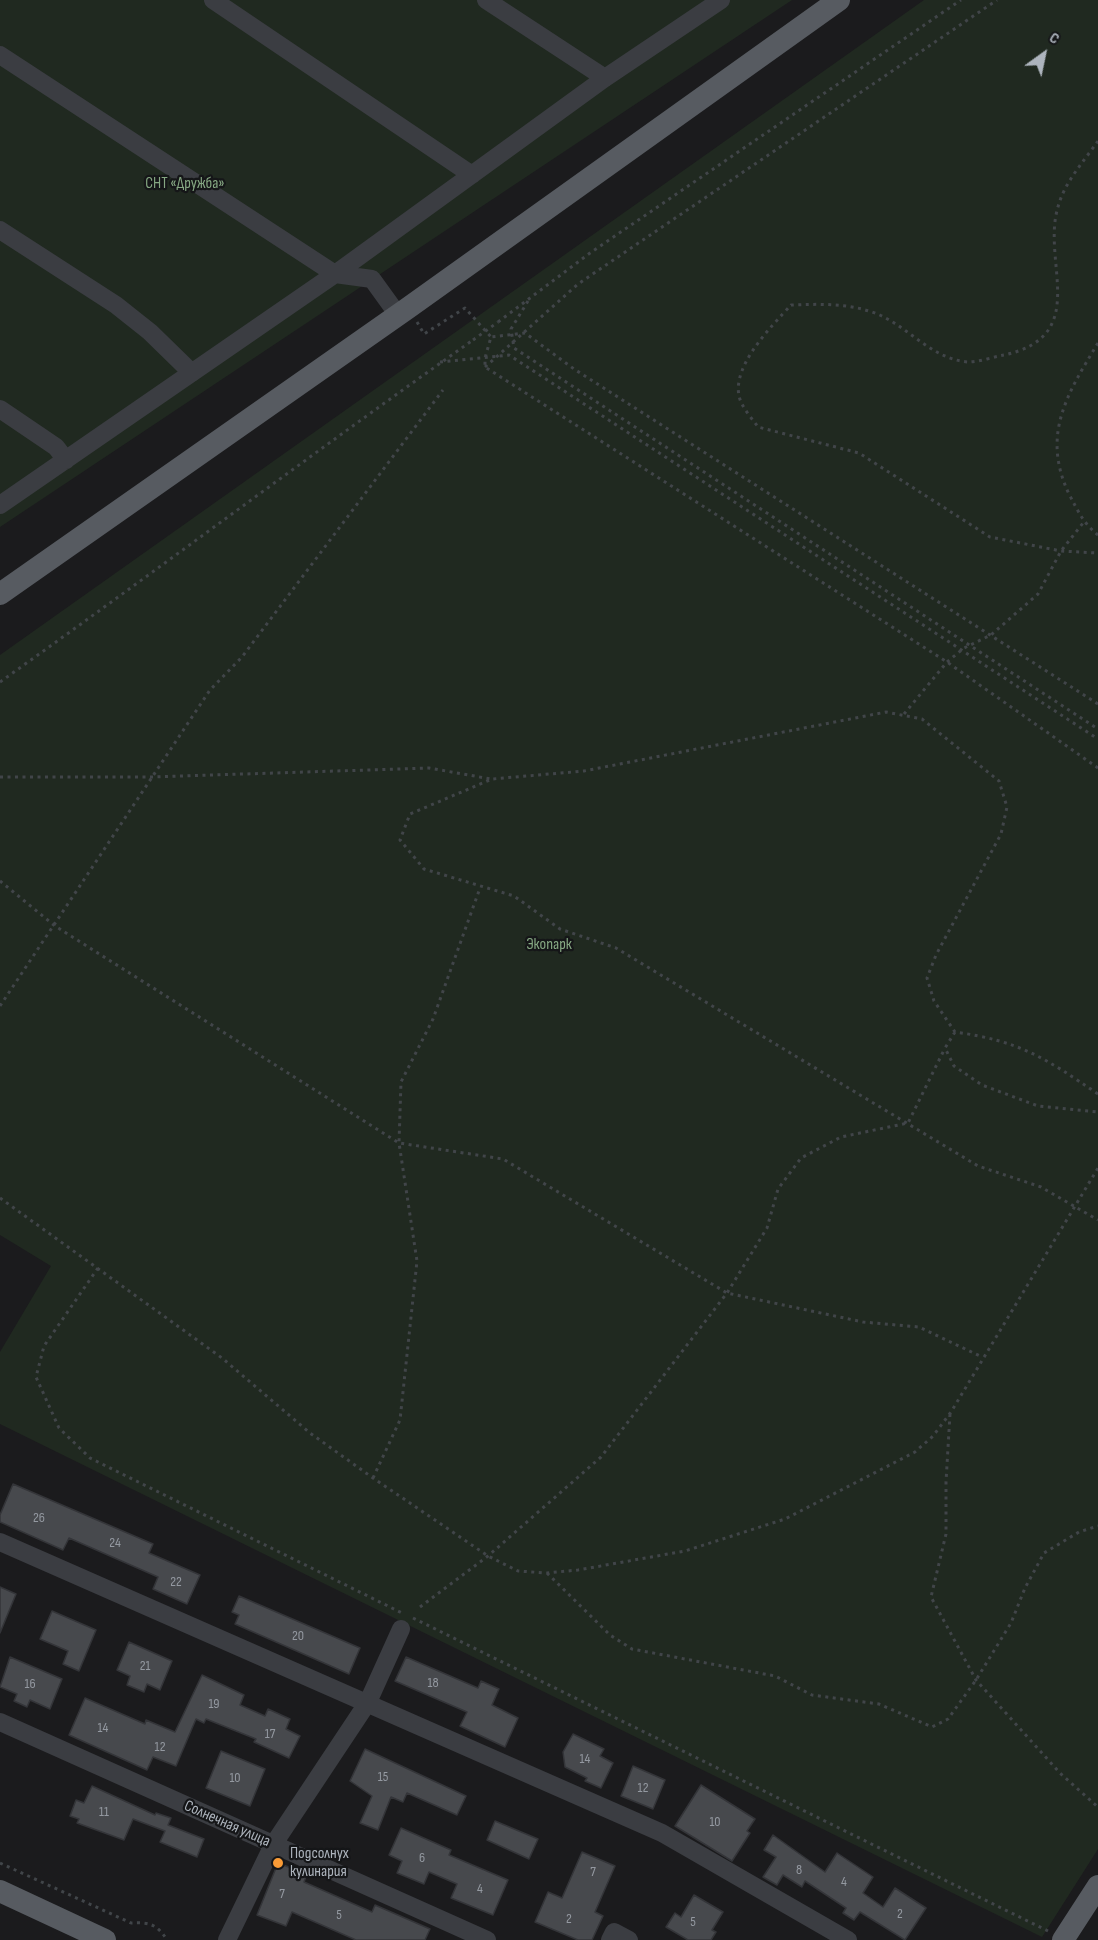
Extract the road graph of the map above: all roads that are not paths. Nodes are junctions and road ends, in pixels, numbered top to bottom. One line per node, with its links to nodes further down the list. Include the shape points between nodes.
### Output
1 (213, 0): 7 (street)
2 (486, 0): 6 (street)
3 (721, 0): 6 (street)
4 (839, 0): 10 (main road)
5 (0, 55): 9 (street)
6 (605, 78): 7 (street)
7 (472, 175): 9 (street)
8 (0, 230): 11 (street, via 116,305)
9 (335, 274): 10 (street, via 372,279); 11 (street)
10 (403, 311): 15 (main road)
11 (192, 373): 13 (street)
12 (0, 410): 13 (street, via 56,447)
13 (66, 460): 14 (street)
14 (0, 506)
15 (0, 594)
16 (0, 1542): 18 (street)
17 (401, 1629): 18 (street)
18 (368, 1702): 20 (street); 29 (street, via 662,1833)
19 (0, 1722): 20 (street, Солнечная улица)
20 (273, 1845): 25 (street); 26 (street, Солнечная улица)
21 (1098, 1886): 23 (main road)
22 (0, 1891): 24 (main road)
23 (1058, 1937)
24 (105, 1940)
25 (227, 1940)
26 (488, 1940)
27 (610, 1940): 28 (street, via 614,1932)
28 (629, 1940)
29 (848, 1940)

